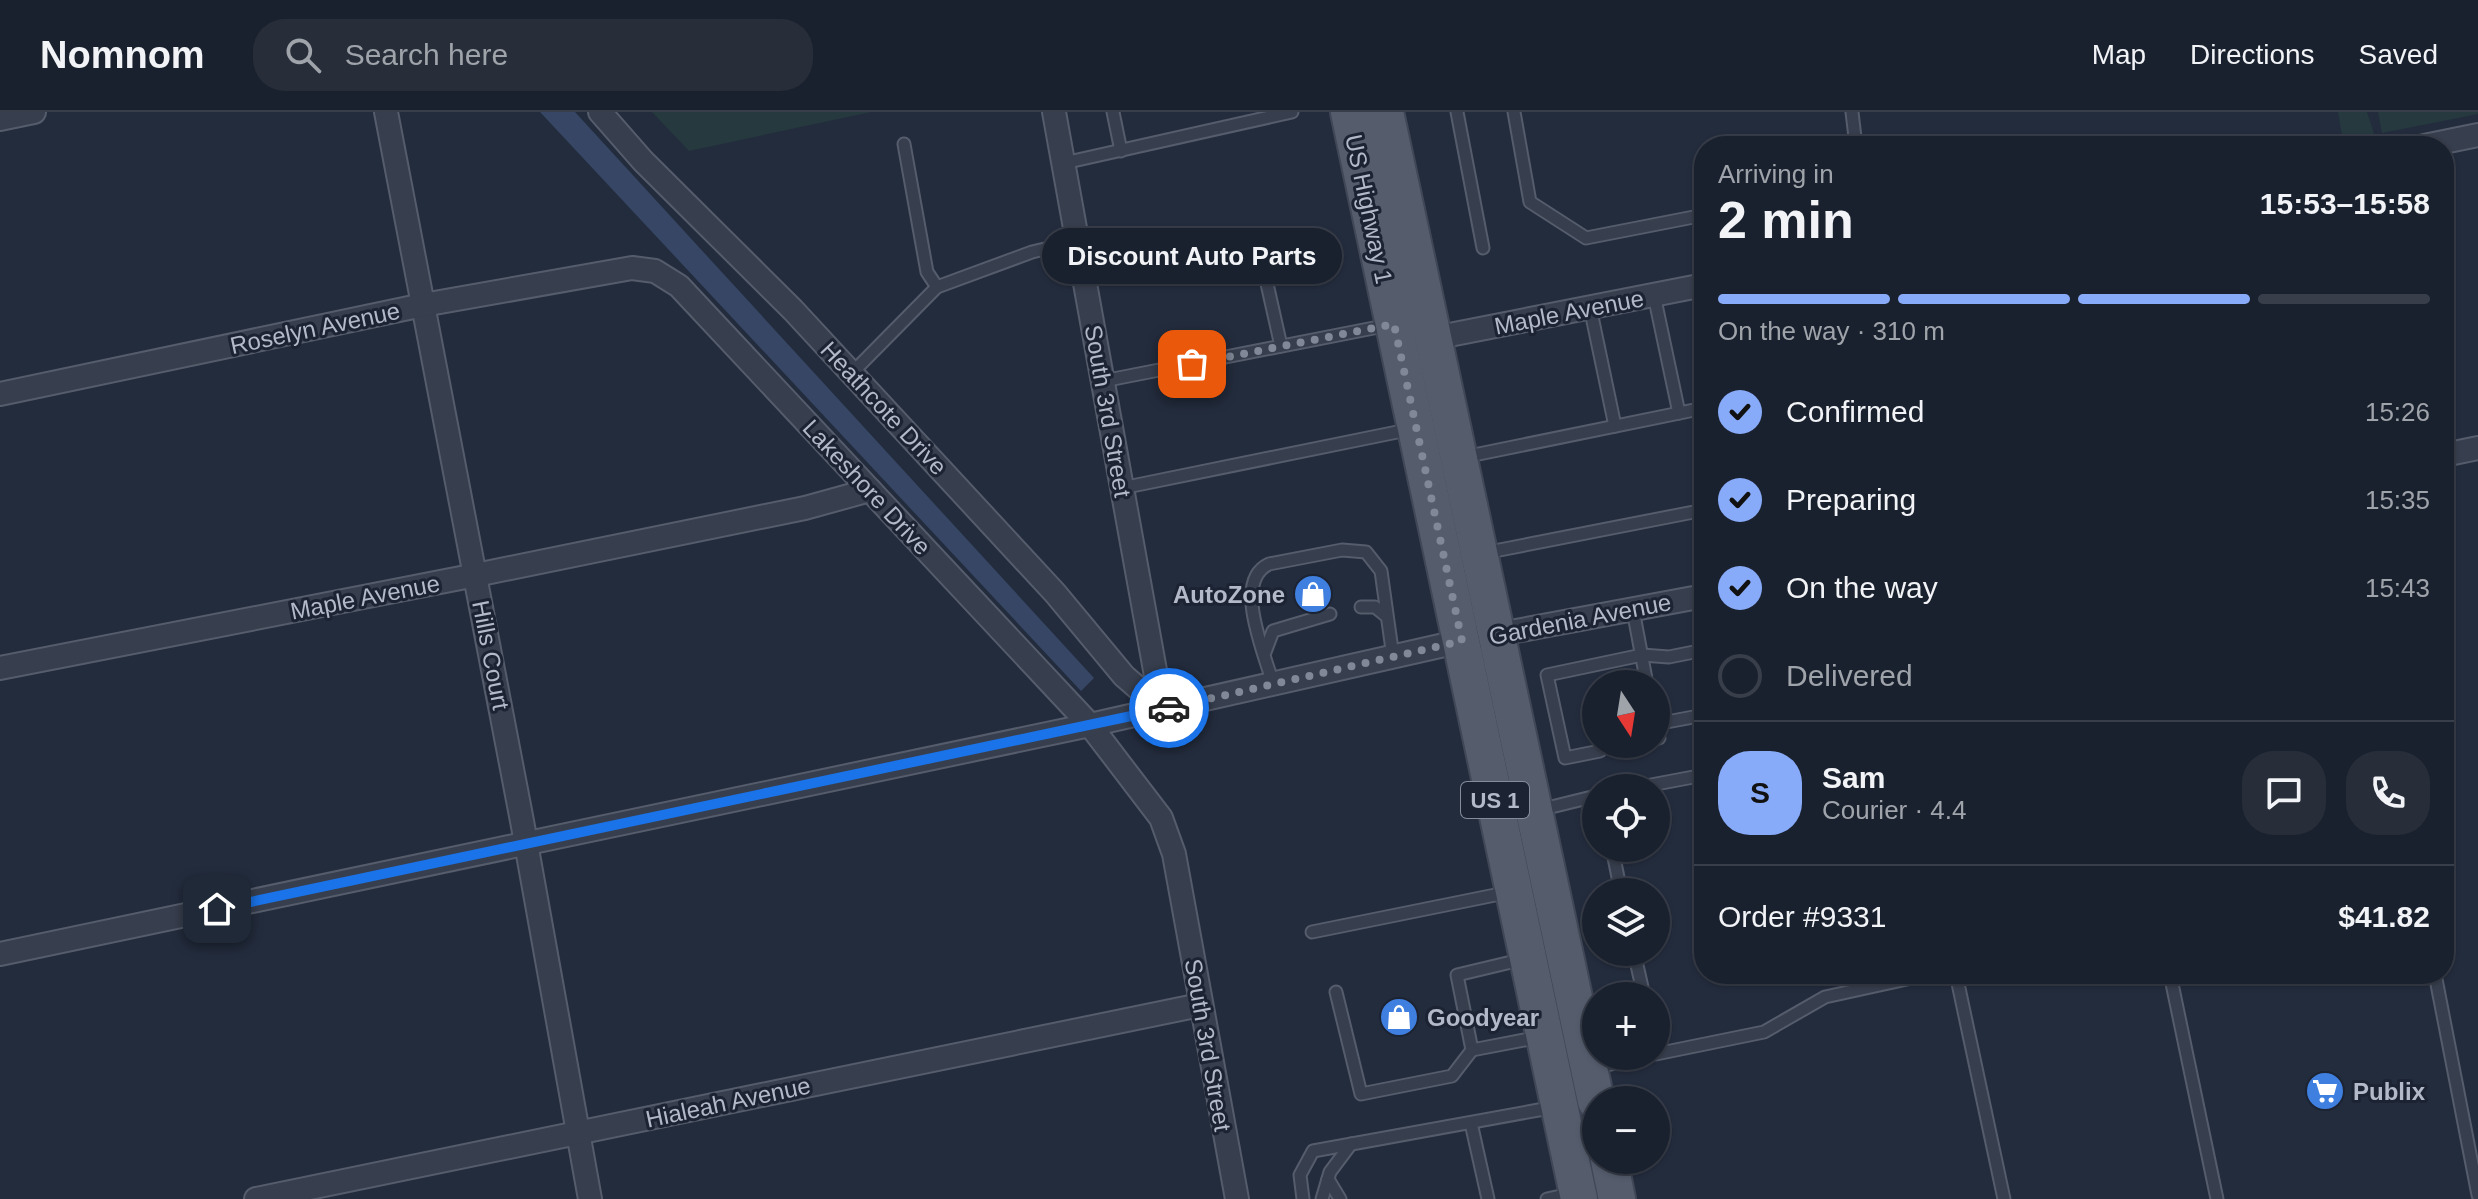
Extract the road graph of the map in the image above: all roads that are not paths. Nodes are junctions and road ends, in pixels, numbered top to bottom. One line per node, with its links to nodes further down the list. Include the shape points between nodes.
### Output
1 (34, 112): 12 (street)
2 (386, 112): 27 (street, Hills Court)
3 (600, 112): 32 (street, Heathcote Drive)
4 (1054, 112): 18 (street, South 3rd Street)
5 (1113, 112): 17 (lane)
6 (1292, 112): 17 (lane)
7 (1349, 112): 29 (main road, US Highway 1 / US 1)
8 (1385, 112): 30 (main road, US Highway 1 / US 1)
9 (1457, 112): 21 (lane)
10 (1514, 112): 19 (lane, via 1530,202 1586,238)
11 (1852, 112): 14 (lane)
12 (0, 119)
13 (2478, 135): 15 (street)
14 (1855, 136)
15 (2454, 140)
16 (904, 144): 24 (lane, via 927,272)
17 (1121, 151): 18 (lane)
18 (1064, 163): 20 (street, South 3rd Street)
19 (1694, 217)
20 (1078, 241): 24 (lane); 33 (street, South 3rd Street)
21 (1483, 248)
22 (1261, 257): 31 (lane)
23 (632, 268): 27 (street, Roselyn Avenue); 43 (street, Lakeshore Drive, via 655,271 679,286)
24 (937, 287): 32 (lane)
25 (1694, 287): 26 (street, Maple Avenue)
26 (1654, 295): 28 (street, Maple Avenue); 36 (lane)
27 (423, 305): 34 (street, Roselyn Avenue); 46 (street, Hills Court)
28 (1590, 307): 30 (street, Maple Avenue); 37 (lane)
29 (1394, 324): 31 (lane); 38 (main road, US Highway 1 / US 1)
30 (1434, 338): 41 (main road, US Highway 1 / US 1)
31 (1281, 346): 33 (lane)
32 (852, 373): 59 (street, Heathcote Drive)
33 (1103, 381): 42 (street, South 3rd Street)
34 (0, 394)
35 (1694, 410): 36 (lane)
36 (1679, 413): 37 (lane)
37 (1615, 426): 41 (lane)
38 (1416, 428): 42 (lane); 53 (main road, US Highway 1 / US 1)
39 (2478, 448): 40 (street)
40 (2454, 453)
41 (1459, 458): 45 (main road, US Highway 1 / US 1)
42 (1122, 488): 54 (street, South 3rd Street)
43 (870, 490): 46 (street, Maple Avenue); 66 (street, Lakeshore Drive)
44 (1694, 512): 45 (lane)
45 (1480, 554): 52 (main road, US Highway 1 / US 1)
46 (476, 575): 60 (street, Maple Avenue); 72 (street, Hills Court)
47 (1694, 598): 49 (street, Gardenia Avenue)
48 (1361, 607): 51 (lane, via 1375,607)
49 (1633, 610): 52 (street, Gardenia Avenue); 57 (lane)
50 (1330, 614): 56 (lane, via 1273,631)
51 (1385, 615): 56 (lane, via 1381,571 1366,552 1342,550 1269,564 1259,569 1252,587 1254,621); 58 (lane)
52 (1497, 635): 53 (street, Gardenia Avenue); 71 (main road, US Highway 1 / US 1)
53 (1462, 641): 58 (street, Gardenia Avenue); 73 (main road, US Highway 1 / US 1)
54 (1150, 642): 59 (street, via 1129,657); 63 (street, South 3rd Street)
55 (1694, 652): 57 (lane)
56 (1265, 653): 62 (lane)
57 (1642, 655): 61 (lane); 67 (lane, via 1547,675 1565,758)
58 (1393, 657): 62 (street, Gardenia Avenue)
59 (1111, 660): 63 (street, Heathcote Drive)
60 (0, 668)
61 (1645, 670)
62 (1273, 684): 63 (street, Gardenia Avenue)
63 (1162, 709): 66 (street, Gardenia Avenue)
64 (1694, 717): 65 (lane)
65 (1670, 723)
66 (1090, 725): 72 (street, Gardenia Avenue); 82 (street, South 3rd Street, via 1161,818 1174,854)
67 (1582, 755)
68 (1694, 777): 69 (lane)
69 (1670, 781)
70 (1582, 799): 71 (lane)
71 (1534, 811): 87 (main road, US Highway 1 / US 1)
72 (527, 845): 75 (street, Gardenia Avenue); 91 (street, Hills Court)
73 (1514, 891): 74 (lane); 76 (main road, US Highway 1 / US 1)
74 (1312, 932)
75 (0, 954)
76 (1528, 958): 83 (main road, US Highway 1 / US 1); 84 (lane, via 1457,975)
77 (1884, 984): 85 (lane, via 1825,997 1764,1032)
78 (1958, 984): 103 (lane)
79 (2172, 984): 104 (lane)
80 (2437, 984): 94 (lane)
81 (1336, 992): 84 (lane, via 1361,1094 1452,1076)
82 (1200, 1005): 91 (street, Hialeah Avenue); 98 (street, South 3rd Street)
83 (1543, 1029): 84 (lane); 87 (main road); 88 (main road, US Highway 1 / US 1)
84 (1472, 1050)
85 (1670, 1051)
86 (1621, 1070): 87 (lane)
87 (1592, 1085)
88 (1559, 1106): 89 (lane); 90 (main road); 95 (main road, US Highway 1 / US 1)
89 (1471, 1123): 92 (lane); 102 (lane)
90 (1582, 1123)
91 (578, 1133): 96 (street, Hialeah Avenue); 97 (street, Hills Court)
92 (1351, 1144): 93 (lane); 99 (lane, via 1313,1151 1300,1175)
93 (1328, 1179): 100 (lane); 101 (lane)
94 (2478, 1195)
95 (1568, 1197)
96 (256, 1199)
97 (590, 1199)
98 (1237, 1199)
99 (1303, 1199)
100 (1322, 1199)
101 (1340, 1199)
102 (1488, 1199)
103 (2004, 1199)
104 (2217, 1199)

